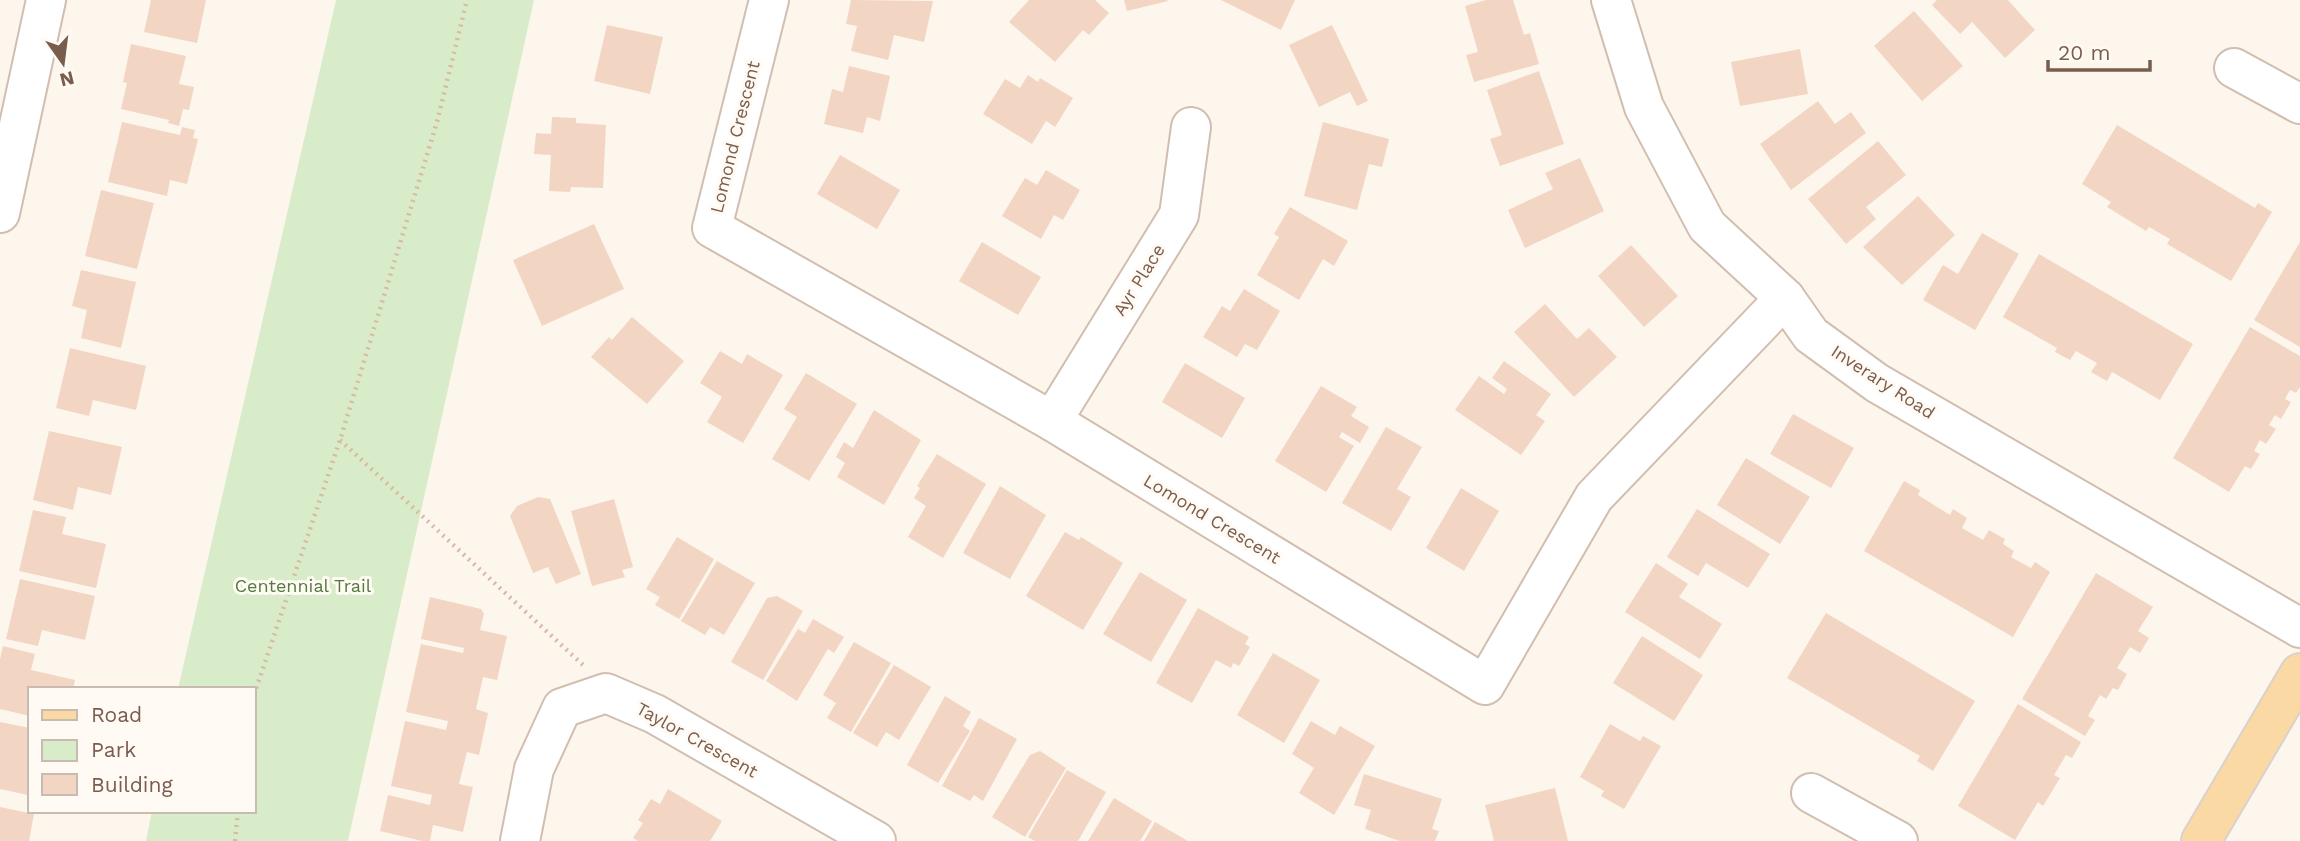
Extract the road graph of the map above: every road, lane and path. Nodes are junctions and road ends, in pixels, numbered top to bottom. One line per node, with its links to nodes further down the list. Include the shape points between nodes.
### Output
1 (46, 0): 8 (street)
2 (467, 0): 11 (path, via 437,122)
3 (769, 0): 10 (street, Lomond Crescent, via 712,228)
4 (1617, 1): 9 (street, Inverary Road, via 1644,107 1707,226)
5 (2234, 68): 6 (street)
6 (2300, 104)
7 (1191, 127): 10 (street, Ayr Place, via 1179,215)
8 (0, 212)
9 (1785, 298): 10 (street, Lomond Crescent, via 1594,497 1485,685); 12 (street, Inverary Road, via 1811,335 1877,383)
10 (1052, 421)
11 (340, 440): 14 (path); 15 (path, via 571,651)
12 (2300, 628)
13 (2300, 674): 22 (main road)
14 (256, 689)
15 (606, 693): 19 (street, via 562,708 534,769); 20 (street, Taylor Crescent, via 655,713)
16 (1811, 793): 21 (street)
17 (239, 813): 18 (path)
18 (234, 841)
19 (520, 841)
20 (876, 841)
21 (1898, 841)
22 (2201, 841)

